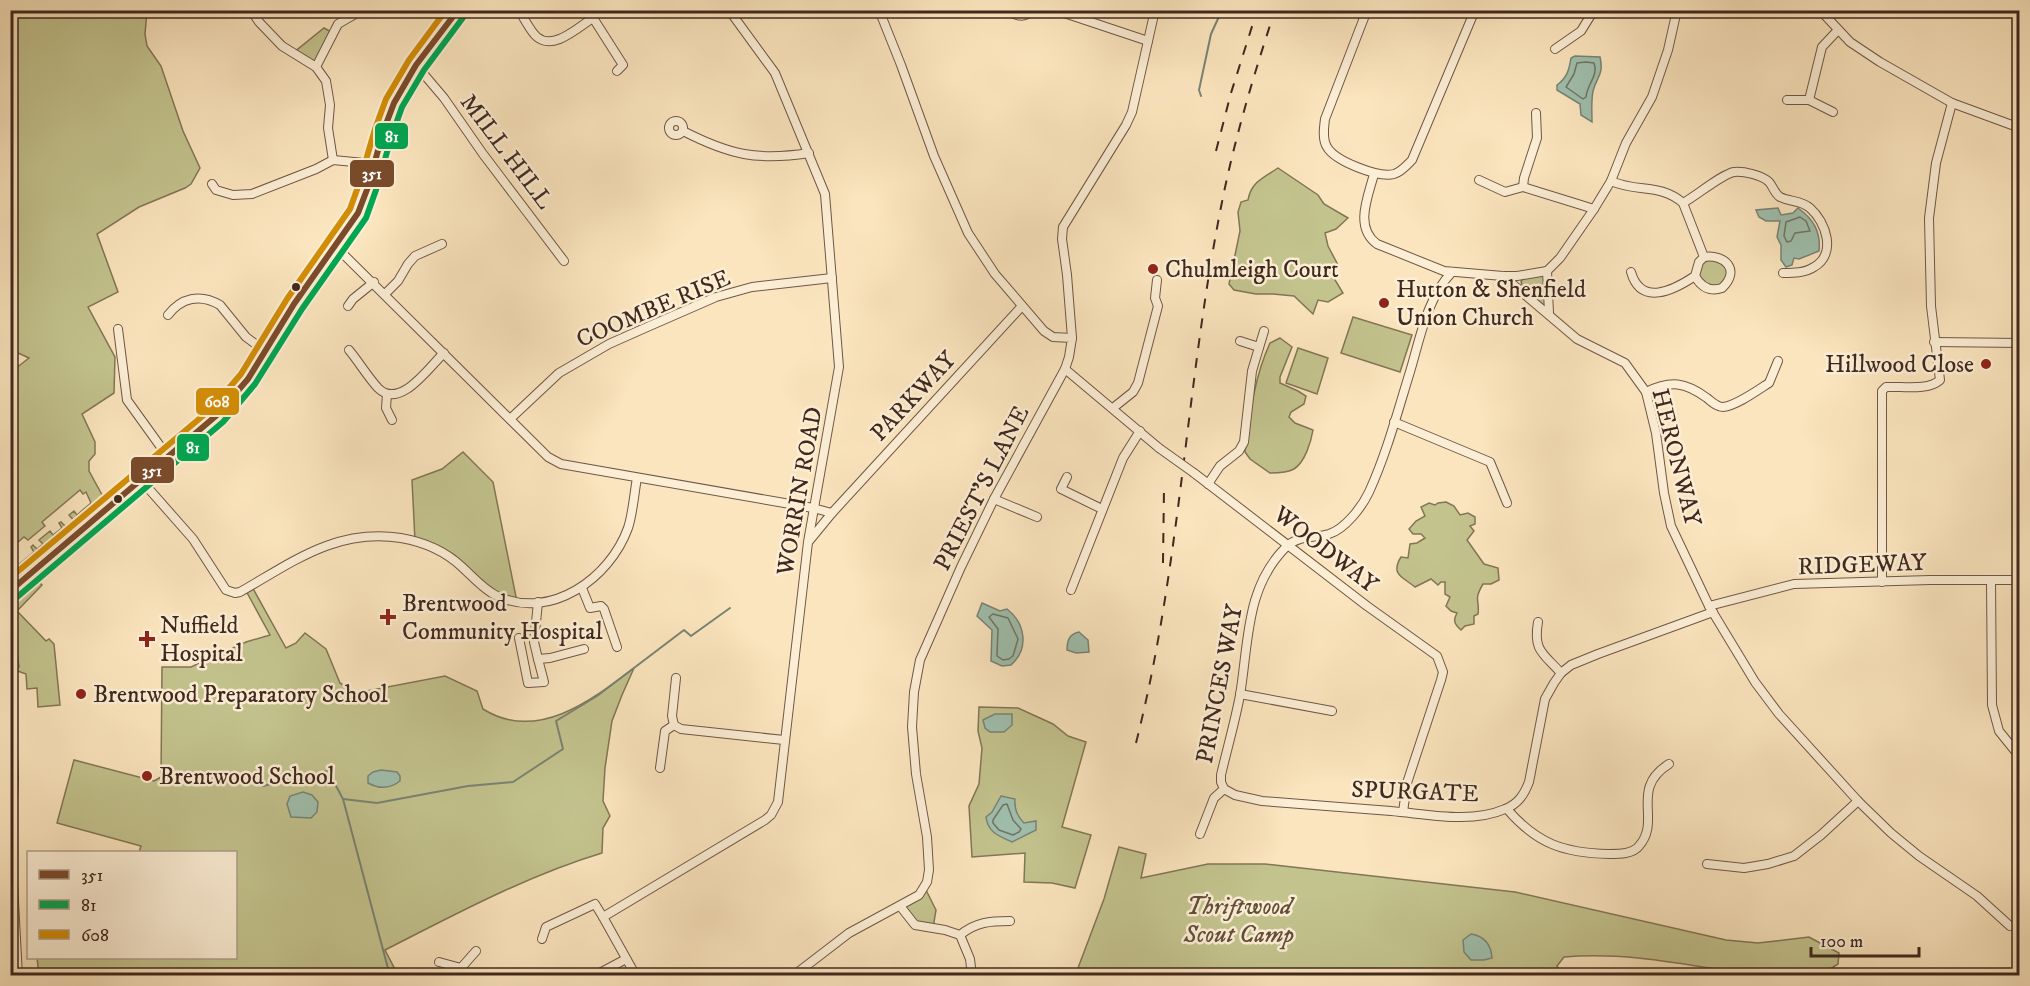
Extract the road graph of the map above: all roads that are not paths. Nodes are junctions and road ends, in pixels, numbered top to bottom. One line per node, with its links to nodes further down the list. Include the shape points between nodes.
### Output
1 (251, 10): 21 (street, via 282,46)
2 (362, 10): 21 (street, via 338,24)
3 (458, 10): 20 (main road)
4 (729, 10): 30 (street, WORRIN ROAD, via 775,74)
5 (879, 10): 57 (street, via 934,156 968,233)
6 (1008, 10): 7 (street, via 1020,16)
7 (1033, 10)
8 (1055, 10): 18 (street)
9 (1155, 10): 18 (street, PRIEST'S LANE)
10 (1367, 10): 33 (street, via 1324,129 1326,147 1333,154)
11 (1475, 10): 33 (street, via 1412,160 1394,174)
12 (1594, 10): 19 (street, via 1581,31)
13 (1677, 10): 35 (street, via 1652,97 1626,143)
14 (1820, 10): 17 (street)
15 (591, 14): 16 (street, via 556,41 536,37 525,28); 22 (street)
16 (523, 16)
17 (1838, 30): 24 (street, via 1822,47); 25 (street, via 1864,52)
18 (1148, 41): 62 (street, PRIEST'S LANE, via 1132,112 1063,227)
19 (1555, 49)
20 (416, 65): 32 (main road, via 394,103); 43 (street, MILL HILL)
21 (316, 67): 31 (street, via 326,81)
22 (624, 68)
23 (1787, 100): 24 (street)
24 (1809, 100): 26 (street)
25 (1952, 103): 28 (street); 64 (street, via 1931,200 1929,248)
26 (1833, 112)
27 (1536, 113): 37 (street, via 1537,138)
28 (2019, 128)
29 (683, 131): 30 (street, via 738,154 765,157)
30 (809, 153): 51 (street, WORRIN ROAD, via 825,194)
31 (333, 160): 32 (street); 36 (street, via 252,194 233,195 216,190)
32 (375, 164): 41 (main road, via 358,213)
33 (1374, 174): 44 (street, via 1364,208 1371,240)
34 (1479, 180): 37 (street, via 1505,192)
35 (1611, 181): 38 (street, via 1623,187 1665,191); 39 (street)
36 (212, 184)
37 (1523, 187): 39 (street)
38 (1683, 203): 42 (street); 48 (street, via 1729,173 1739,172 1760,177 1780,197 1811,209 1826,233 1827,252 1818,265)
39 (1594, 209): 45 (street)
40 (442, 244): 55 (street, via 415,256)
41 (335, 246): 53 (street); 68 (main road)
42 (1704, 257): 50 (street); 50 (street, via 1717,256 1725,261 1730,278 1722,288 1712,289 1702,286)
43 (564, 261)
44 (1435, 268): 46 (street); 54 (street)
45 (1547, 271): 49 (street); 58 (street)
46 (1452, 272): 49 (street); 54 (street)
47 (1631, 272): 50 (street, via 1635,284 1653,293 1676,288)
48 (1783, 273)
49 (1503, 276): 58 (street, HERONWAY)
50 (1695, 276)
51 (832, 278): 75 (street, COOMBE RISE, via 734,292 645,328 559,373); 86 (street, WORRIN ROAD, via 839,367)
52 (1157, 280): 74 (street, via 1158,306 1138,383)
53 (374, 282): 55 (street); 56 (street)
54 (1442, 283): 77 (street, via 1429,309)
55 (385, 294): 69 (street)
56 (348, 306)
57 (1022, 306): 62 (street, via 1053,337); 88 (street, PARKWAY)
58 (1549, 314): 72 (street, HERONWAY, via 1585,345 1625,363)
59 (168, 315): 68 (street, via 186,300 216,302 246,337)
60 (118, 329): 79 (street, via 127,400)
61 (1264, 331): 66 (street)
62 (1072, 338): 71 (street, PRIEST'S LANE)
63 (1240, 341): 66 (street)
64 (1934, 342): 65 (street); 94 (street, via 1940,374 1937,383 1886,387 1882,391)
65 (2019, 344)
66 (1259, 347): 83 (street, via 1252,371 1244,442)
67 (349, 350): 73 (street)
68 (265, 351): 79 (main road, via 232,399)
69 (444, 353): 73 (street, via 405,391); 75 (street)
70 (1778, 361): 72 (street, via 1769,383 1728,406 1719,406 1697,391 1677,384)
71 (1065, 369): 74 (street, WOODWAY); 84 (street, PRIEST'S LANE)
72 (1646, 392): 99 (street, HERONWAY, via 1671,526)
73 (387, 394): 76 (street, via 386,408)
74 (1113, 408): 78 (street, WOODWAY)
75 (510, 419): 81 (street, via 548,457 561,464)
76 (392, 420)
77 (1394, 422): 85 (street, via 1490,462); 91 (street, via 1369,493 1357,511 1331,533)
78 (1140, 431): 83 (street, WOODWAY, bridge); 87 (street, via 1123,458)
79 (168, 457): 82 (main road)
80 (1066, 477): 87 (street, via 1061,489)
81 (637, 478): 86 (street); 95 (street, via 628,527 619,548 606,567)
82 (141, 480): 97 (main road); 98 (street, via 193,539 226,590 235,593 335,542 391,537 420,542 442,552 495,596)
83 (1208, 484): 91 (street, WOODWAY)
84 (994, 498): 89 (street); 121 (street, PRIEST'S LANE, via 916,676 913,748 929,870 924,890)
85 (1507, 503)
86 (813, 508): 88 (street); 90 (street, WORRIN ROAD)
87 (1102, 509): 96 (street)
88 (832, 513): 90 (street, PARKWAY)
89 (1037, 518)
90 (808, 542): 111 (street, WORRIN ROAD)
91 (1288, 544): 108 (street, PRINCES WAY, via 1263,579 1253,605); 118 (street, WOODWAY, via 1437,656 1442,680 1407,783)
92 (1991, 580): 93 (street, RIDGEWAY); 94 (street, RIDGEWAY); 112 (street, via 1992,705 1999,731)
93 (2019, 580)
94 (1882, 582): 99 (street, RIDGEWAY, via 1794,584)
95 (582, 588): 98 (street); 102 (street, via 590,608 604,609)
96 (1071, 590)
97 (10, 591)
98 (538, 602): 104 (street, via 534,642)
99 (1711, 609): 105 (street, SPURGATE, via 1571,665); 116 (street, HERONWAY, via 1779,714)
100 (1538, 622): 105 (street, via 1535,639 1539,650)
101 (519, 638): 104 (street, via 528,683 544,682)
102 (617, 647)
103 (584, 648): 104 (street)
104 (538, 659)
105 (1561, 674): 117 (street, SPURGATE, via 1545,699 1529,783 1525,793)
106 (676, 678): 110 (street)
107 (10, 685): 131 (street, via 14,778 11,846)
108 (1240, 694): 109 (street); 115 (street, PRINCES WAY, via 1221,775)
109 (1332, 711)
110 (674, 725): 111 (street, via 690,731); 114 (street, via 665,731)
111 (784, 740): 122 (street, WORRIN ROAD, via 780,794 771,815)
112 (2019, 758)
113 (1669, 764): 117 (street, via 1652,778 1645,837 1638,848 1629,852 1588,853 1557,848 1527,829)
114 (660, 768)
115 (1224, 789): 118 (street, SPURGATE, via 1262,801); 119 (street, PRINCES WAY, via 1214,798)
116 (1858, 801): 120 (street, via 1794,856 1744,868); 124 (street, HERONWAY, via 1891,833 1977,896)
117 (1508, 808): 118 (street, SPURGATE, via 1464,816)
118 (1403, 812)
119 (1200, 834)
120 (1707, 864)
121 (900, 906): 125 (street, via 915,925); 135 (street, PRIEST'S LANE, via 849,933)
122 (603, 917): 126 (street, via 595,904 546,927); 128 (street)
123 (1010, 921): 125 (street, via 978,924)
124 (2010, 926)
125 (960, 935): 136 (street)
126 (542, 939)
127 (476, 951): 130 (street)
128 (626, 959): 133 (street); 134 (street)
129 (439, 962): 130 (street)
130 (461, 968): 132 (street)
131 (18, 975)
132 (467, 975)
133 (594, 975)
134 (636, 975)
135 (793, 975)
136 (972, 975)

